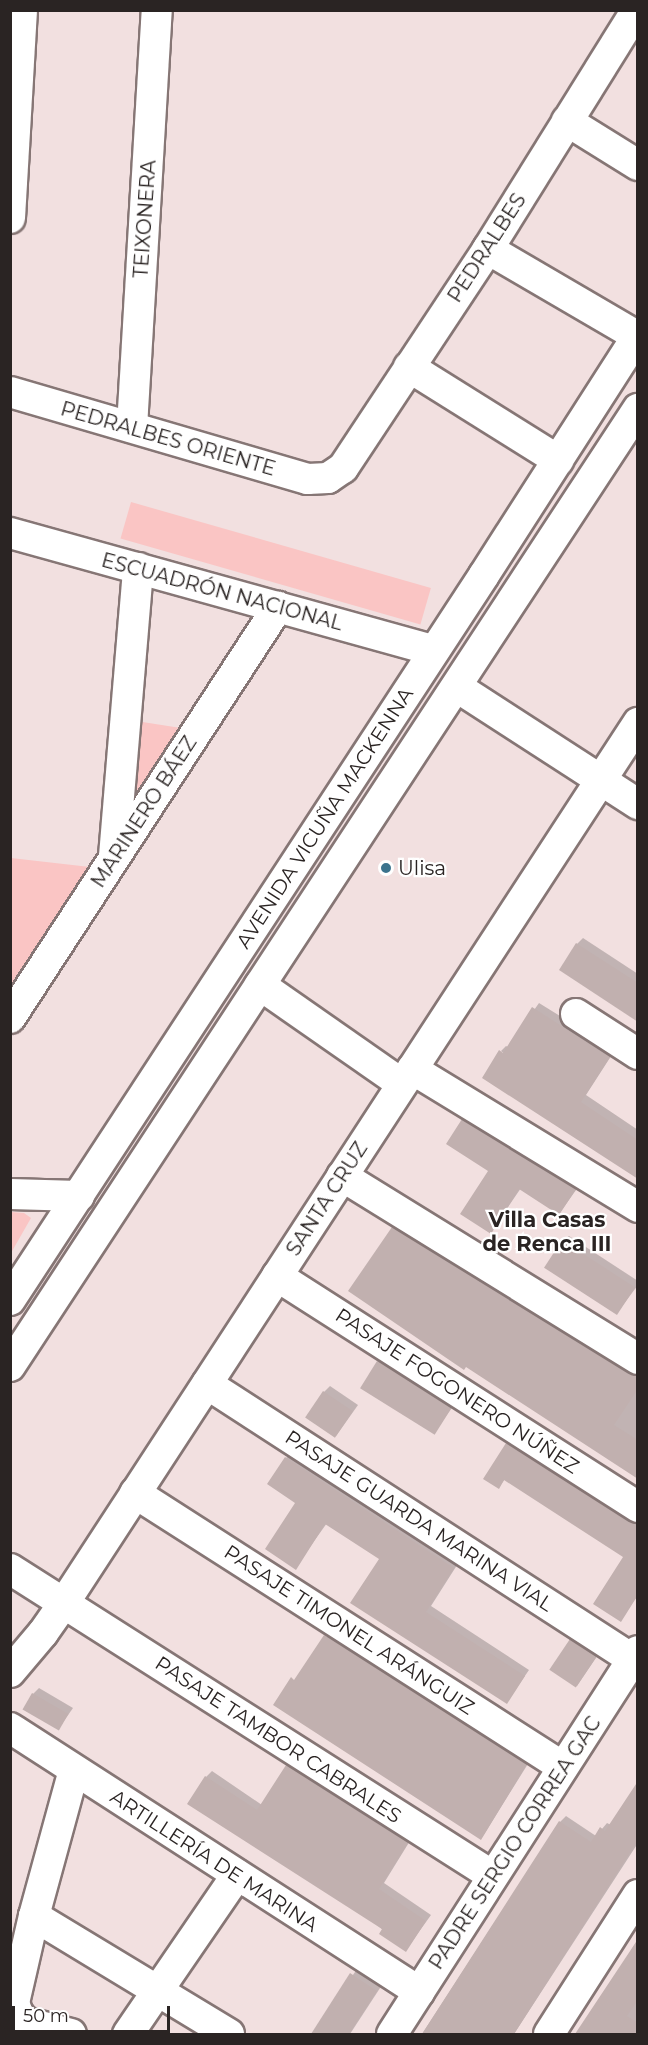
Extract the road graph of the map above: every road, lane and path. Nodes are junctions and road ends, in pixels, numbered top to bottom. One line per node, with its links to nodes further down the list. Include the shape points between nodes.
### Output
1 (22, 10): 6 (street)
2 (158, 10): 13 (street, TEIXONERA)
3 (637, 10): 4 (street, PEDRALBES)
4 (567, 121): 5 (street); 7 (street, PEDRALBES)
5 (638, 165)
6 (10, 218)
7 (488, 249): 8 (street); 9 (street, PEDRALBES)
8 (637, 335): 11 (street, AVENIDA VICUÑA MACKENNA)
9 (409, 367): 14 (street); 15 (street, PEDRALBES, via 343,468)
10 (10, 392): 13 (street, PEDRALBES ORIENTE)
11 (600, 394): 12 (street); 14 (street, AVENIDA VICUÑA MACKENNA)
12 (636, 413): 19 (street, AVENIDA VICUÑA MACKENNA)
13 (132, 427): 15 (street, PEDRALBES ORIENTE, via 308,479)
14 (558, 460): 18 (street, AVENIDA VICUÑA MACKENNA)
15 (328, 478)
16 (11, 542): 17 (street, ESCUADRÓN NACIONAL)
17 (138, 568): 20 (street, ESCUADRÓN NACIONAL); 28 (street)
18 (484, 574): 19 (street); 21 (street, AVENIDA VICUÑA MACKENNA)
19 (517, 595): 22 (street, AVENIDA VICUÑA MACKENNA)
20 (278, 607): 21 (street, ESCUADRÓN NACIONAL); 28 (street, MARINERO BÁEZ)
21 (433, 650): 26 (street, AVENIDA VICUÑA MACKENNA)
22 (457, 687): 24 (street); 27 (street, AVENIDA VICUÑA MACKENNA)
23 (638, 723): 24 (street, SANTA CRUZ)
24 (600, 780): 25 (street); 33 (street, SANTA CRUZ)
25 (638, 804)
26 (332, 807): 27 (street); 36 (street, AVENIDA VICUÑA MACKENNA)
27 (362, 827): 29 (street, AVENIDA VICUÑA MACKENNA)
28 (114, 859): 31 (street, MARINERO BÁEZ)
29 (260, 985): 33 (street); 41 (street, AVENIDA VICUÑA MACKENNA)
30 (576, 1014): 32 (street)
31 (10, 1018)
32 (638, 1054)
33 (407, 1076): 34 (street, SANTA CRUZ); 37 (street)
34 (342, 1176): 38 (street, SANTA CRUZ); 40 (street)
35 (10, 1194): 36 (street)
36 (79, 1196): 39 (street, AVENIDA VICUÑA MACKENNA)
37 (638, 1207)
38 (277, 1275): 42 (street, SANTA CRUZ); 44 (street, PASAJE FOGONERO NÚÑEZ)
39 (10, 1300)
40 (638, 1359)
41 (10, 1366)
42 (207, 1383): 43 (street, SANTA CRUZ); 47 (street, PASAJE GUARDA MARINA VIAL)
43 (135, 1493): 46 (street, SANTA CRUZ); 50 (street, PASAJE TIMONEL ARÁNGUIZ)
44 (638, 1507)
45 (10, 1569): 46 (street, PASAJE TAMBOR CABRALES)
46 (64, 1603): 48 (street, SANTA CRUZ); 53 (street, PASAJE TAMBOR CABRALES)
47 (635, 1655): 50 (street, PADRE SERGIO CORREA GAC)
48 (10, 1672)
49 (10, 1728): 51 (street, ARTILLERÍA DE MARINA)
50 (563, 1767): 53 (street, PADRE SERGIO CORREA GAC)
51 (74, 1770): 52 (street, ARTILLERÍA DE MARINA); 55 (street)
52 (237, 1875): 56 (street); 57 (street, ARTILLERÍA DE MARINA)
53 (493, 1876): 57 (street, PADRE SERGIO CORREA GAC)
54 (638, 1894): 63 (street)
55 (34, 1916): 56 (street); 58 (street)
56 (158, 1991): 60 (street); 61 (street)
57 (419, 1992): 62 (street, PADRE SERGIO CORREA GAC)
58 (14, 2016): 59 (street)
59 (71, 2034)
60 (128, 2034)
61 (229, 2034)
62 (392, 2034)
63 (549, 2034)

